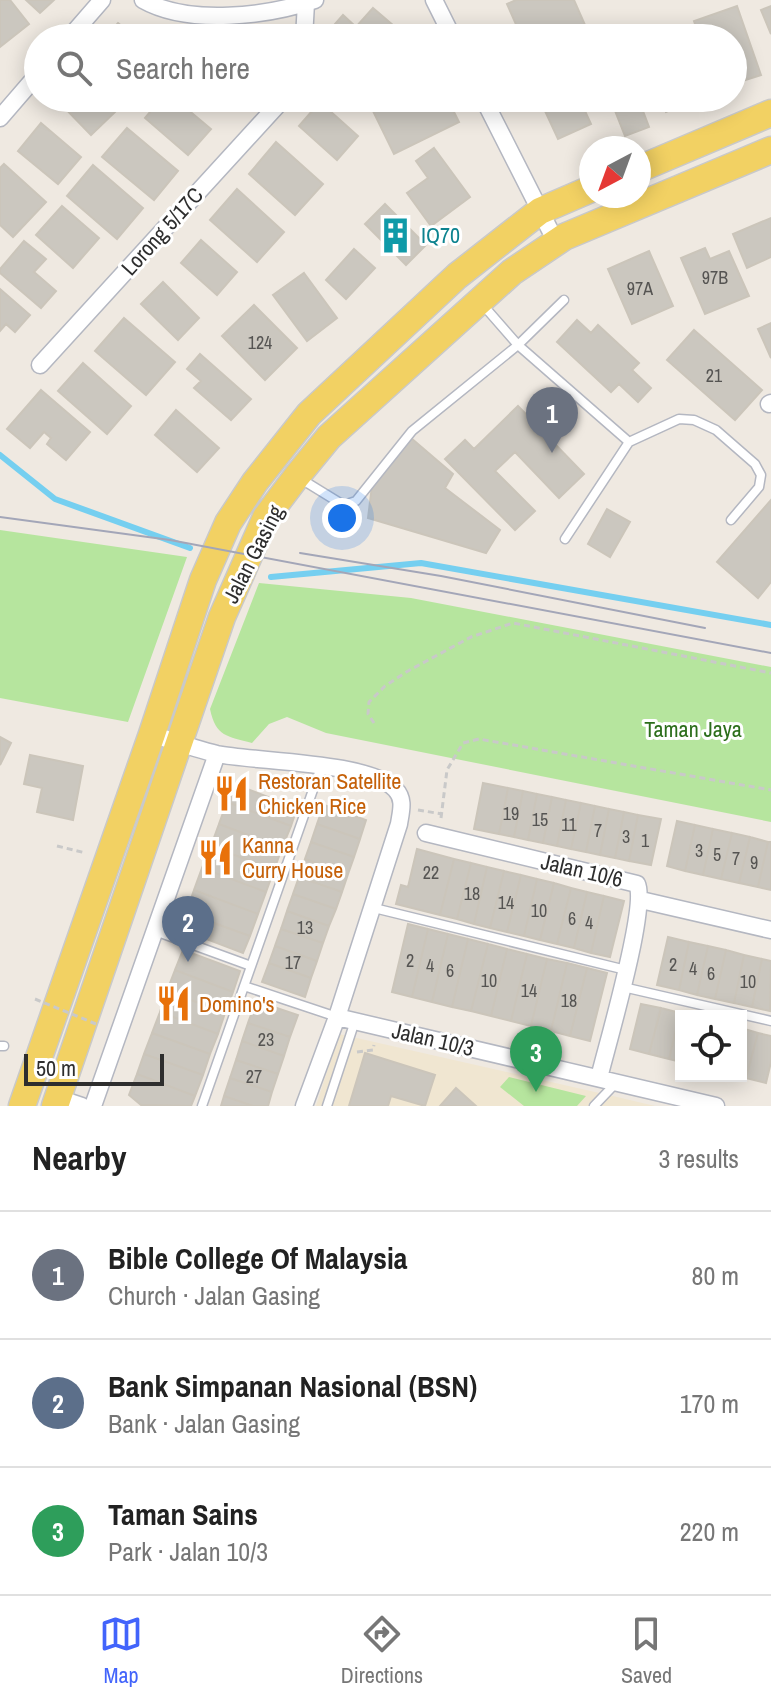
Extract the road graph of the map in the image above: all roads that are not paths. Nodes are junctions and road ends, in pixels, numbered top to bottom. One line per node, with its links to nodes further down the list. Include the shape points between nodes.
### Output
1 (102, 0): 5 (street)
2 (143, 0): 4 (street, via 189,16 246,14)
3 (434, 0): 7 (street)
4 (310, 2): 6 (street)
5 (81, 24)
6 (306, 24)
7 (446, 24)
8 (24, 90): 12 (street)
9 (271, 112): 21 (street, Lorong 5/17C)
10 (490, 112): 16 (street)
11 (771, 113): 14 (main road)
12 (0, 118)
13 (771, 150): 17 (main road, Jalan Gasing)
14 (651, 164)
15 (579, 194): 16 (main road, Jalan Gasing)
16 (540, 211): 17 (street); 26 (main road, Jalan Gasing, via 457,276 309,414 255,482 216,546)
17 (556, 242): 19 (main road, Jalan Gasing)
18 (564, 300): 20 (lane)
19 (480, 301): 20 (lane); 23 (main road, Jalan Gasing, via 329,437)
20 (518, 345): 22 (lane); 23 (lane, via 412,431 356,501 340,503)
21 (40, 365)
22 (629, 442): 24 (lane, via 679,419 716,430 761,475 759,487); 25 (lane)
23 (297, 476): 27 (main road, Jalan Gasing, via 266,517 245,562)
24 (731, 520)
25 (565, 539)
26 (152, 734): 27 (street); 45 (main road, Jalan Gasing)
27 (178, 743): 28 (street); 44 (main road, Jalan Gasing)
28 (217, 754): 29 (street); 34 (street)
29 (321, 767): 32 (street, via 385,781 401,797); 35 (lane)
30 (432, 834): 31 (street, Jalan 10/6, via 633,882)
31 (641, 900): 33 (street); 36 (street, Jalan 10/6)
32 (370, 907): 36 (lane); 39 (street)
33 (771, 930)
34 (155, 931): 35 (lane); 46 (street)
35 (251, 966): 37 (lane)
36 (626, 970): 38 (street, Jalan 10/6)
37 (244, 986): 39 (lane); 47 (lane)
38 (623, 987): 41 (lane); 42 (street, Jalan 10/6)
39 (337, 1017): 40 (street, Jalan 10/3); 48 (street)
40 (355, 1021): 42 (street, Jalan 10/3); 49 (lane)
41 (771, 1021)
42 (599, 1078): 43 (street, Jalan 10/3)
43 (617, 1082): 50 (lane); 51 (street, Jalan 10/3)
44 (65, 1103)
45 (22, 1106)
46 (93, 1106)
47 (202, 1106)
48 (304, 1106)
49 (327, 1106)
50 (594, 1106)
51 (716, 1106)

